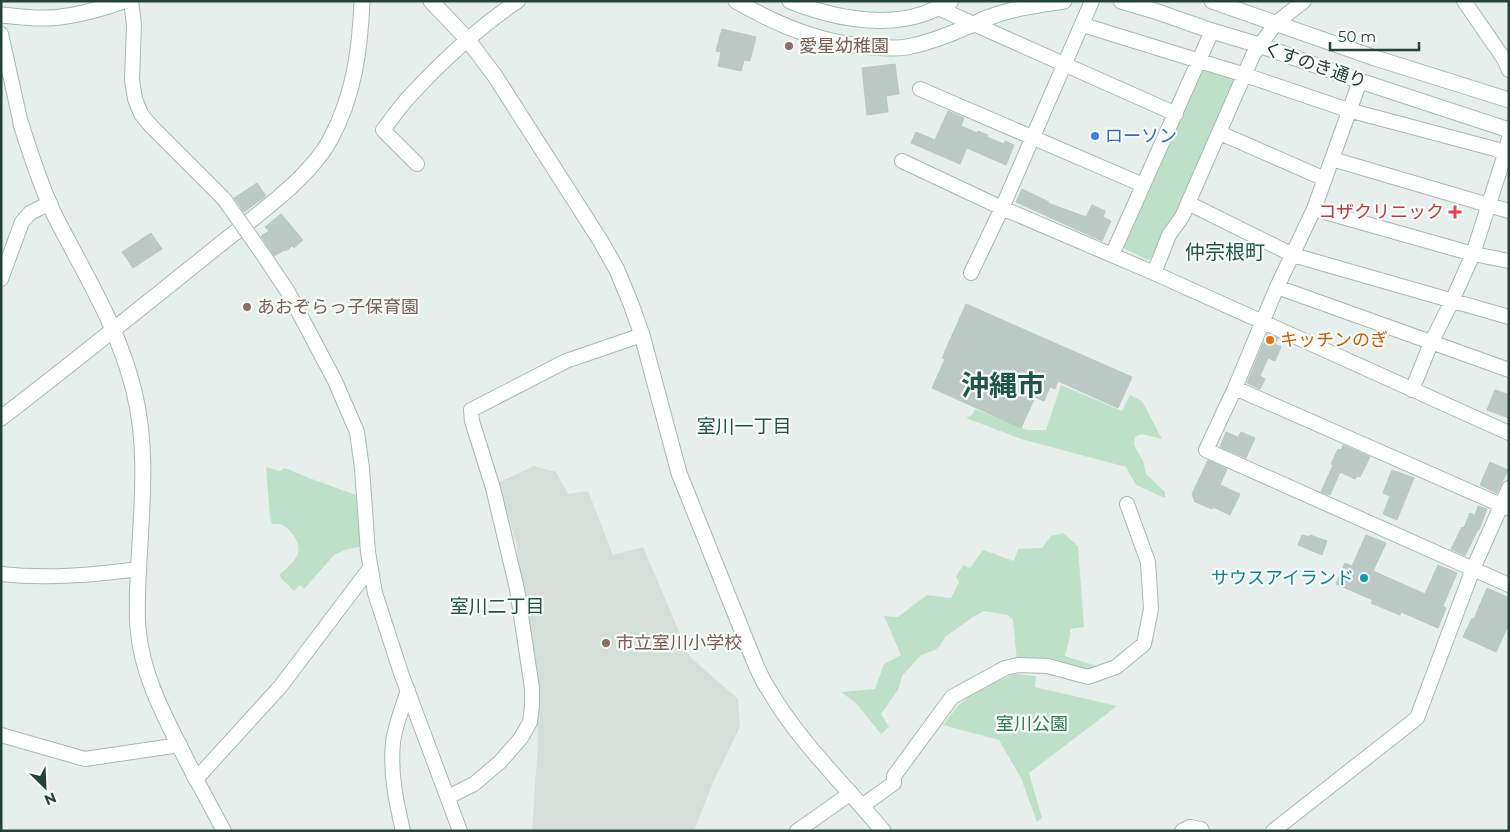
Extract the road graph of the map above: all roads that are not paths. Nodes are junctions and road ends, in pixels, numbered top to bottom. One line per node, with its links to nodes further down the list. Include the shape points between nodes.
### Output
1 (124, 1): 15 (street, via 94,10 42,18)
2 (130, 1): 71 (street, bridge, via 134,25 132,80 141,114 224,199 264,256 297,308 357,432)
3 (362, 1): 60 (street, via 359,56 349,96 330,141 316,162 277,198)
4 (431, 1): 21 (street)
5 (518, 1): 21 (street)
6 (790, 1): 14 (street, via 832,15 867,21 905,18)
7 (1064, 1): 17 (street, via 1015,10)
8 (1092, 1): 18 (street)
9 (1121, 1): 19 (street, くすのき通り)
10 (1212, 1): 16 (street, くすのき通り)
11 (1304, 1): 16 (street)
12 (1464, 1): 24 (street)
13 (741, 2): 17 (street, via 788,28 856,46 905,47)
14 (944, 4): 17 (street)
15 (1, 15)
16 (1276, 23): 22 (street); 29 (street, くすのき通り)
17 (975, 24): 25 (street)
18 (1082, 25): 23 (street); 25 (street)
19 (1212, 31): 22 (street, くすのき通り); 23 (street)
20 (1, 34): 32 (street)
21 (468, 40): 40 (street, via 408,97 383,130); 61 (street, via 496,76 600,240 632,304)
22 (1259, 45): 26 (street); 27 (street, くすのき通り)
23 (1199, 61): 26 (street); 31 (street)
24 (1507, 61)
25 (1065, 64): 31 (street); 35 (street)
26 (1245, 75): 30 (street); 34 (street)
27 (1360, 82): 30 (street); 33 (street, くすのき通り)
28 (920, 89): 35 (street)
29 (1509, 100)
30 (1348, 110): 37 (street, via 1495,149); 38 (street)
31 (1176, 114): 42 (street)
32 (21, 124): 43 (street)
33 (1509, 130)
34 (1220, 133): 41 (street); 44 (street)
35 (1033, 138): 42 (street); 46 (street)
36 (1509, 138): 37 (street)
37 (1507, 155): 45 (street)
38 (1332, 159): 41 (street); 45 (street)
39 (902, 161): 46 (street)
40 (417, 164)
41 (1325, 179): 47 (street)
42 (1143, 185): 50 (street)
43 (50, 203): 55 (street, via 30,213 22,222); 60 (street)
44 (1188, 203): 51 (street); 54 (street, via 1169,235)
45 (1489, 206): 48 (street); 49 (street)
46 (1002, 208): 50 (street); 53 (street)
47 (1314, 209): 49 (street); 51 (street)
48 (1509, 211)
49 (1473, 254): 52 (street); 57 (street)
50 (1112, 255): 54 (street)
51 (1293, 255): 56 (street); 57 (street)
52 (1509, 261)
53 (971, 273)
54 (1154, 273): 59 (street)
55 (1, 279)
56 (1277, 287): 59 (street); 62 (street)
57 (1452, 301): 58 (street); 62 (street)
58 (1509, 317)
59 (1263, 322): 64 (street); 65 (street)
60 (114, 330): 66 (street); 72 (street, via 141,423 143,490)
61 (642, 336): 80 (street, via 679,473 755,663 787,718); 81 (street, via 566,361 471,410 517,589 532,706 530,722 521,738 500,762 474,784)
62 (1431, 343): 63 (street); 65 (street)
63 (1509, 370)
64 (1235, 388): 70 (street); 73 (street, via 1206,450)
65 (1412, 390): 67 (street)
66 (1, 418)
67 (1509, 433)
68 (1509, 488): 70 (street)
69 (1127, 504): 82 (street, via 1148,562 1151,609 1144,644 1116,667 1088,677 1048,666 1018,665 1005,668 952,697 894,776 894,783)
70 (1505, 506): 73 (street)
71 (370, 568): 76 (street, via 375,593); 79 (street, via 280,687)
72 (139, 569): 74 (street, via 42,576); 78 (street, via 140,650 151,683)
73 (1473, 569): 75 (street); 90 (street, via 1417,718)
74 (1, 574)
75 (1509, 585)
76 (408, 690): 81 (street); 84 (street, via 393,740 393,786)
77 (1, 735): 78 (street, via 84,759)
78 (180, 746): 79 (street)
79 (196, 778): 83 (street)
80 (851, 793): 82 (street); 86 (street)
81 (448, 797): 85 (street)
82 (862, 806): 87 (street)
83 (224, 831)
84 (402, 831)
85 (460, 831)
86 (797, 831)
87 (883, 831)
88 (1182, 831): 89 (street, via 1190,827)
89 (1202, 831)
90 (1273, 831)

